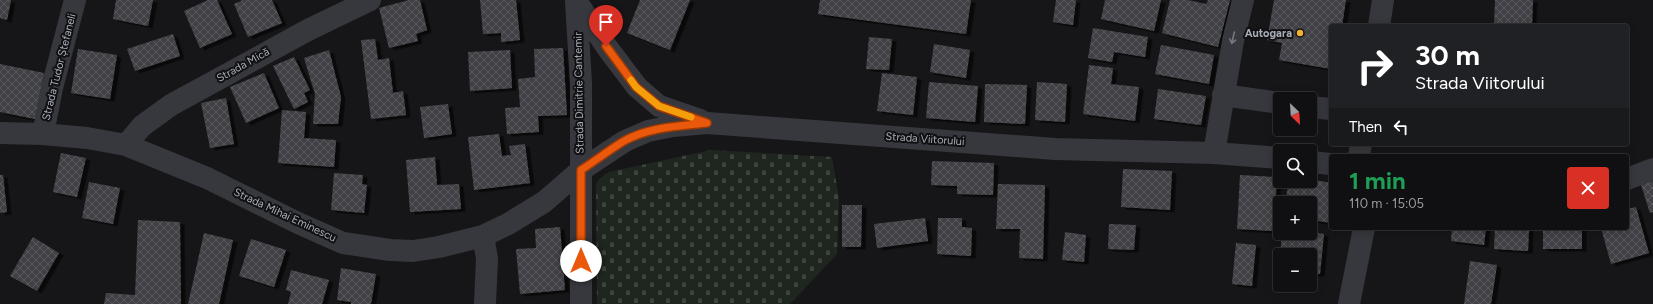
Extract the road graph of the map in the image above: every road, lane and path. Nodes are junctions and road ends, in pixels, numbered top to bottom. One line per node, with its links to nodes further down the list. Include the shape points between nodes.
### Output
1 (75, 0): 13 (street, Strada Tudor Ștefaneli)
2 (370, 0): 14 (street, Strada Mică, via 308,30 171,104 142,126)
3 (1243, 0): 7 (street, one-way to 7, via 1232,41)
4 (1383, 0): 6 (street)
5 (577, 1): 11 (street, Strada Dimitrie Cantemir, via 636,87 659,106); 20 (street, Strada Dimitrie Cantemir, via 581,83)
6 (1379, 24)
7 (1223, 95): 8 (street); 15 (street)
8 (1273, 102)
9 (1317, 107): 10 (street)
10 (1329, 109)
11 (707, 123): 15 (street, Strada Viitorului, via 1055,148); 20 (street, Strada Viitorului, via 648,131 625,140)
12 (0, 133): 13 (street, Strada Mihai Eminescu)
13 (43, 134): 14 (street, Strada Mihai Eminescu)
14 (126, 145): 23 (street, Strada Mihai Eminescu, via 207,178 343,243 413,251)
15 (1214, 153): 16 (street, Strada Viitorului)
16 (1273, 157)
17 (1317, 163): 18 (street)
18 (1329, 164)
19 (1653, 169): 21 (street)
20 (581, 170): 23 (street, Strada Mihai Eminescu, via 533,210); 25 (street, Strada Dimitrie Cantemir)
21 (1629, 178)
22 (1364, 230): 26 (street)
23 (483, 236): 24 (street, via 487,258)
24 (485, 304)
25 (581, 304)
26 (1349, 304)

